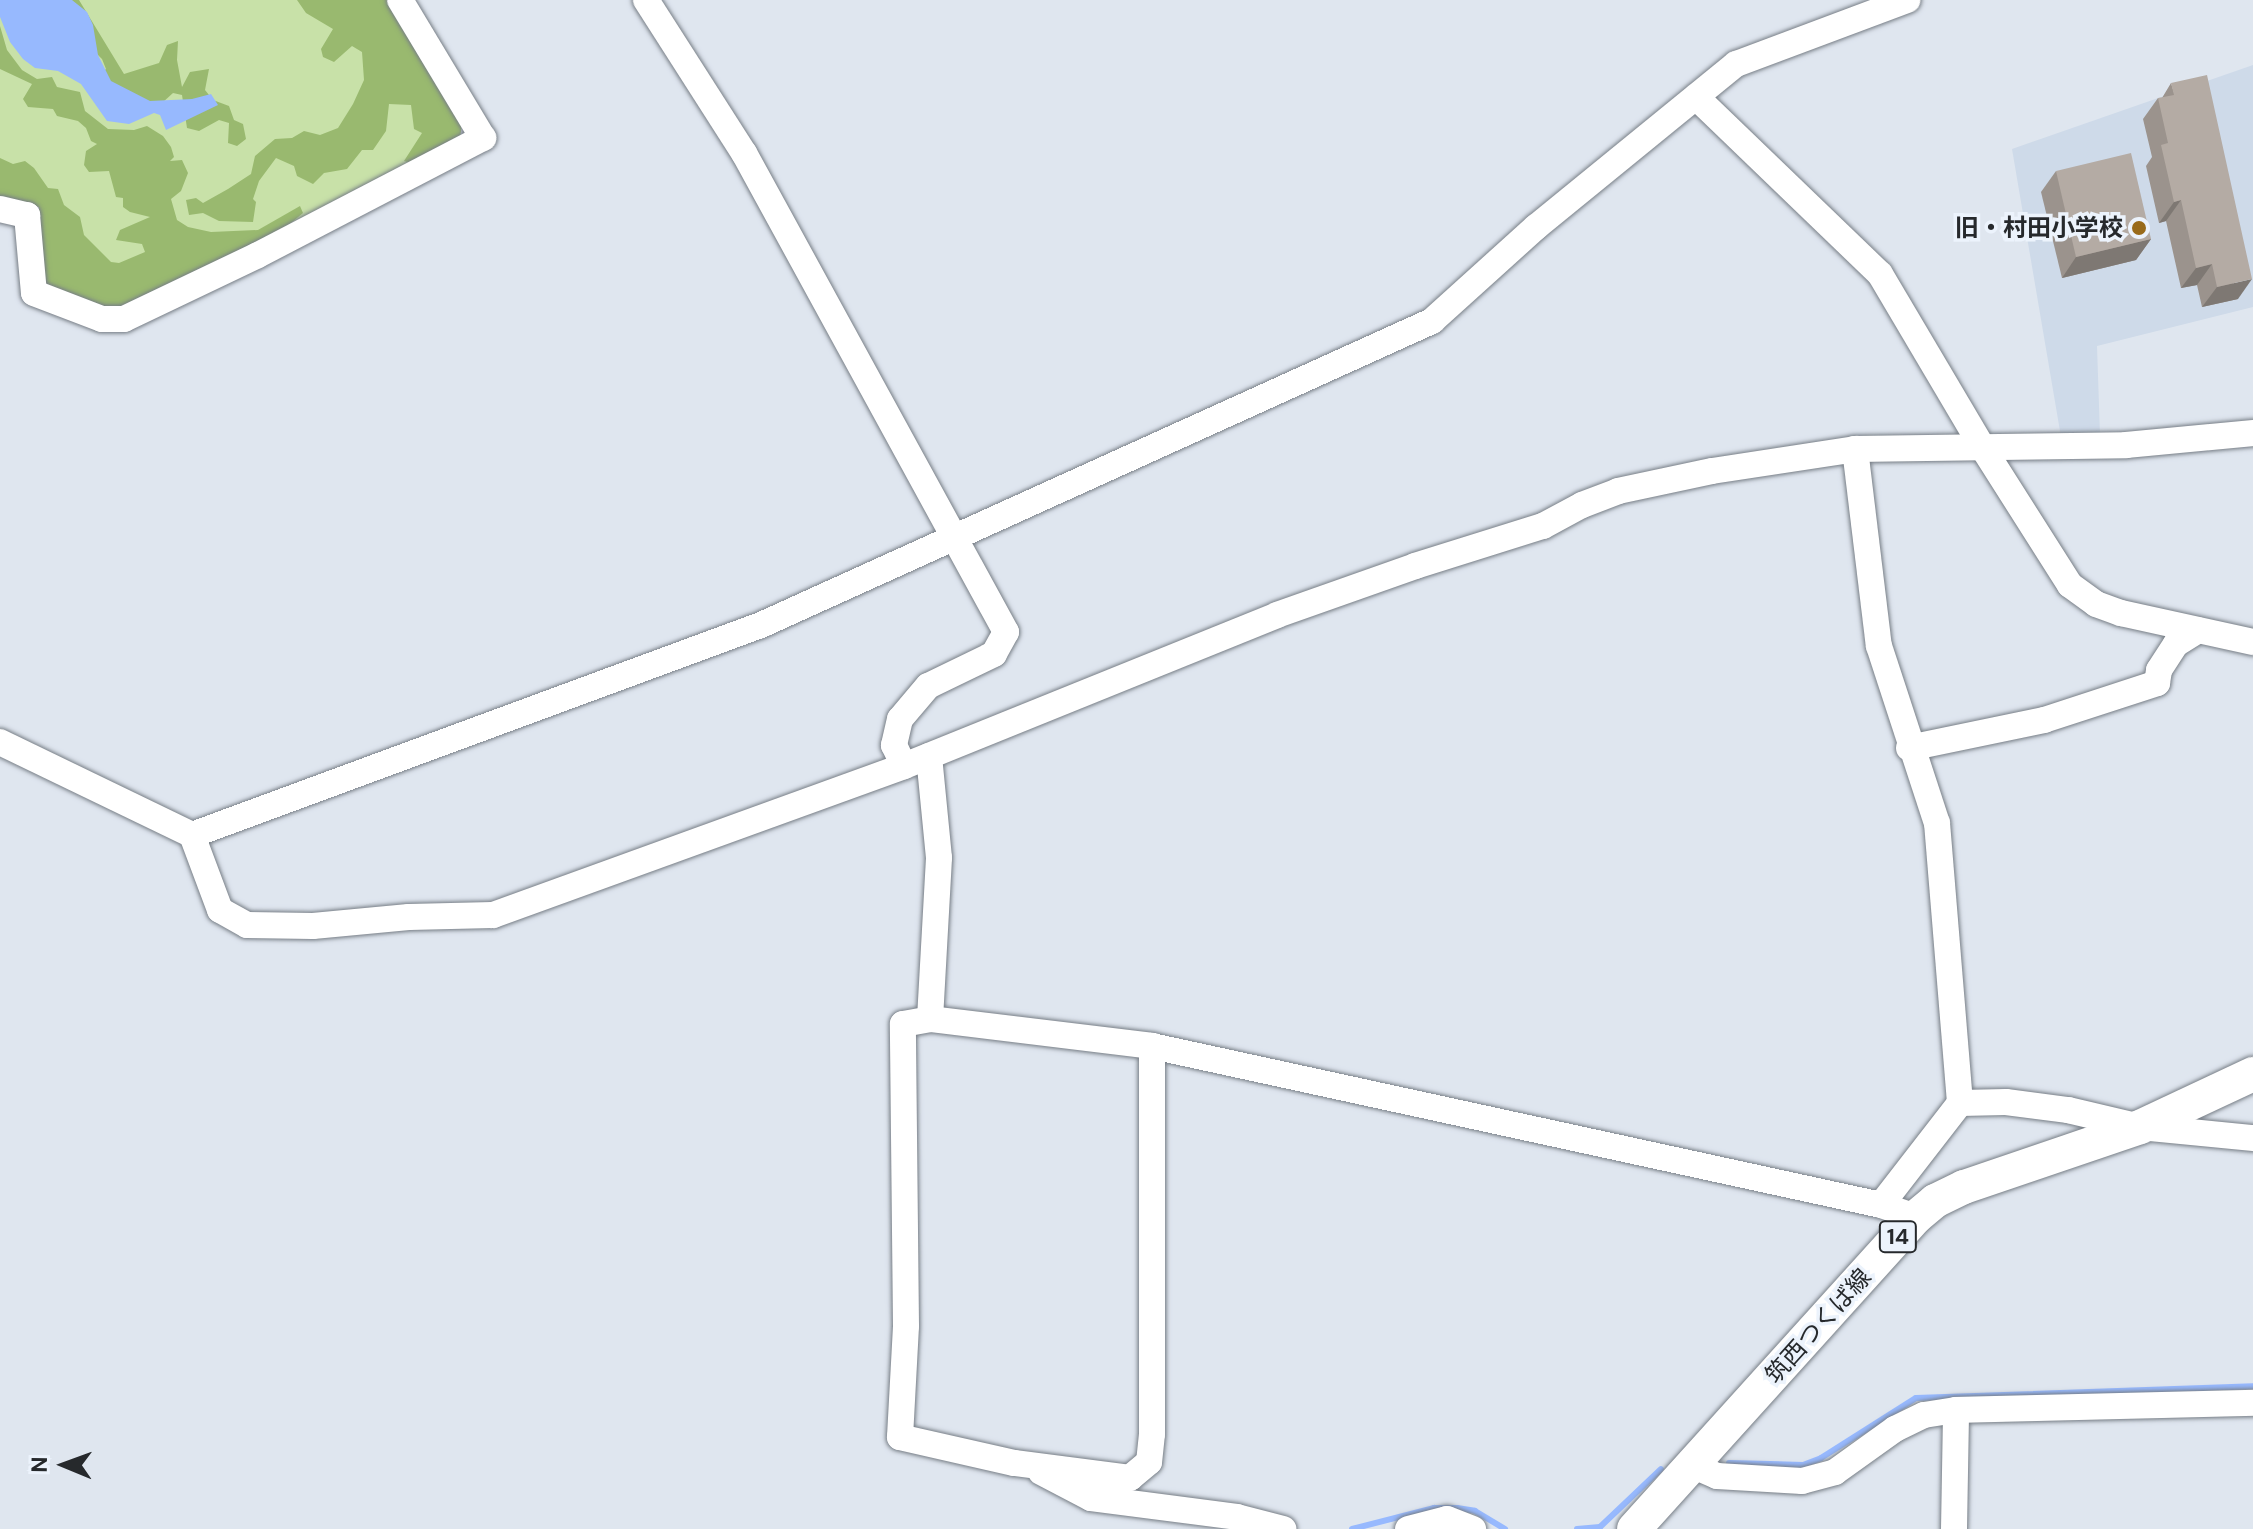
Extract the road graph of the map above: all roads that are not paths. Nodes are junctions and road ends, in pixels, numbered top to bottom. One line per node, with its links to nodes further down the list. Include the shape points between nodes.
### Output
1 (400, 0): 5 (street, via 483,138 124,319 102,319 34,293 27,215)
2 (646, 0): 9 (street, via 744,153)
3 (1907, 0): 4 (street, via 1736,64)
4 (1696, 97): 7 (street, via 1880,274); 9 (street, via 1536,227 1432,321)
5 (0, 209)
6 (2253, 433): 7 (street, via 2126,445)
7 (1983, 448): 8 (street); 10 (street, via 2070,585 2096,604)
8 (1855, 449): 13 (street, via 1879,646); 14 (street, via 1618,491 1543,526 1277,615)
9 (956, 538): 15 (street, via 1006,632 994,654 928,686 900,719 894,745); 16 (street, via 761,625)
10 (2198, 630): 11 (street); 13 (street, via 2176,644 2157,683 2044,720)
11 (2253, 642)
12 (0, 742): 16 (street)
13 (1909, 748): 20 (street, via 1937,823)
14 (929, 756): 15 (street); 17 (street, via 939,858)
15 (904, 766): 16 (street, via 493,915 247,925 220,910)
16 (192, 835)
17 (930, 1019): 18 (street); 27 (street, via 903,1024 906,1326 900,1437)
18 (1152, 1046): 23 (street); 27 (street, via 1149,1462 1130,1478)
19 (2253, 1074): 21 (main road, 筑西つくば線 / 14)
20 (1960, 1103): 21 (street, via 2052,1108); 23 (street)
21 (2140, 1127): 22 (street); 24 (main road, 筑西つくば線 / 14, via 1964,1187)
22 (2253, 1138)
23 (1881, 1205): 24 (street)
24 (1916, 1217): 28 (main road, 筑西つくば線 / 14)
25 (2253, 1403): 26 (street)
26 (1956, 1410): 28 (street, via 1924,1415 1835,1472 1802,1481 1717,1476); 33 (street)
27 (1023, 1464): 29 (street, via 1091,1498 1237,1517)
28 (1692, 1465): 32 (main road, 筑西つくば線 / 14)
29 (1283, 1529)
30 (1408, 1529): 31 (street, via 1447,1519)
31 (1473, 1529)
32 (1634, 1529)
33 (1954, 1529)

